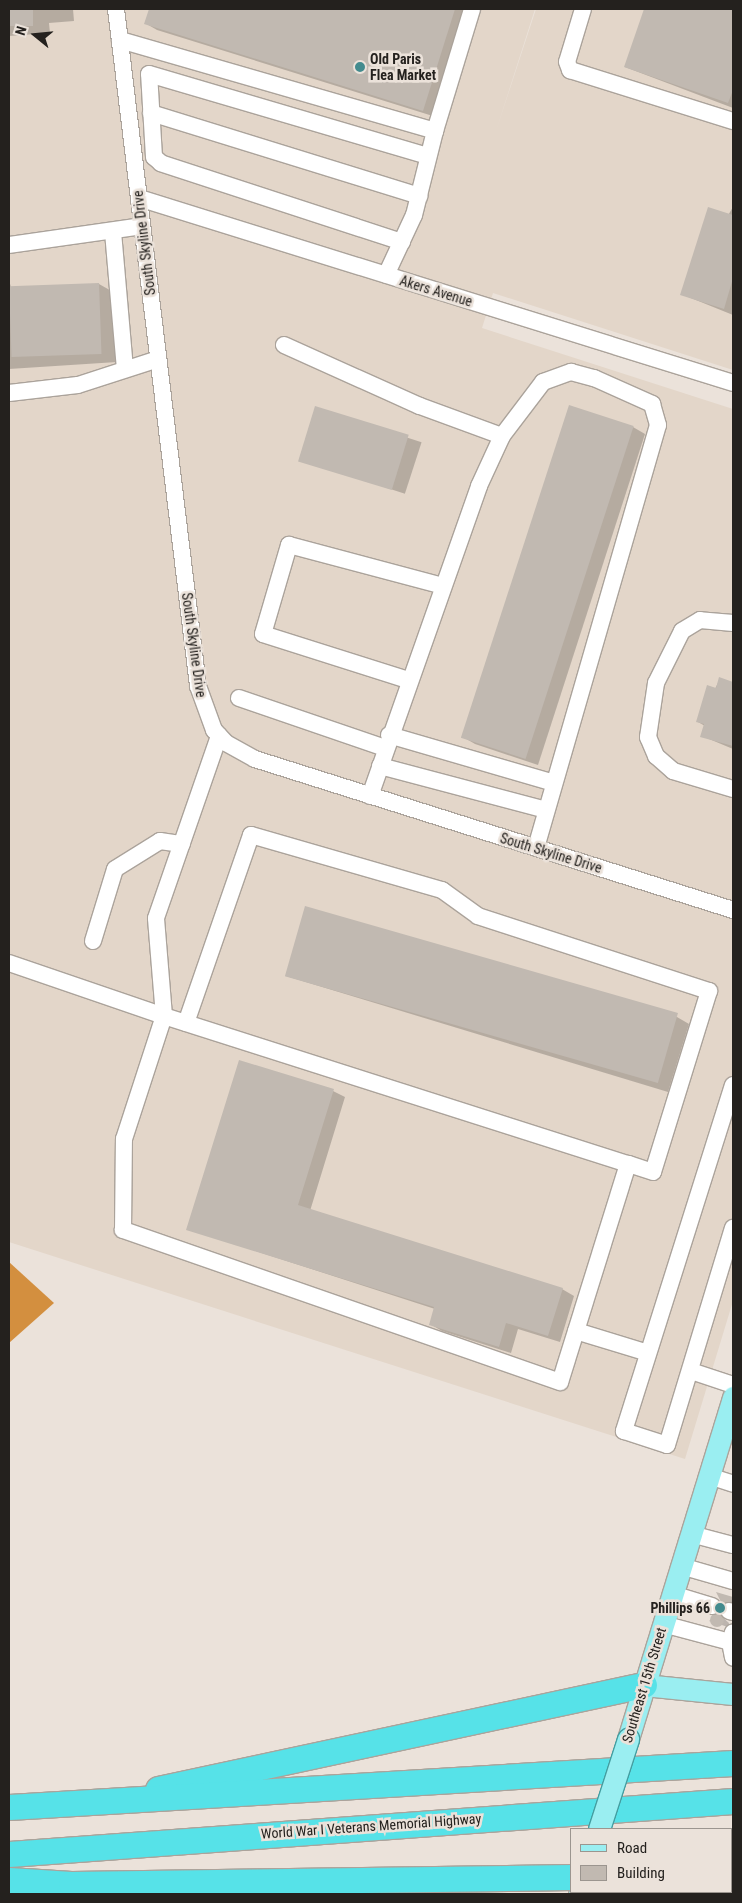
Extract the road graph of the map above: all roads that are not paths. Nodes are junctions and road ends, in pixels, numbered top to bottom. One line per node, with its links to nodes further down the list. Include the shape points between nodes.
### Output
1 (116, 9): 4 (street, South Skyline Drive)
2 (472, 9): 7 (street)
3 (583, 9): 6 (street, via 566,62 570,70)
4 (120, 40): 7 (street); 10 (street, South Skyline Drive)
5 (151, 113): 8 (street, via 149,74); 9 (street); 13 (street, via 154,156 161,163)
6 (733, 121)
7 (435, 131): 8 (street)
8 (428, 156): 9 (street)
9 (419, 196): 13 (street)
10 (139, 198): 11 (street, South Skyline Drive); 15 (street, Akers Avenue)
11 (142, 226): 12 (street); 17 (street, South Skyline Drive)
12 (113, 232): 14 (street); 18 (street)
13 (402, 242): 15 (street)
14 (9, 245)
15 (386, 275): 19 (street, Akers Avenue)
16 (284, 345): 21 (street, via 420,406)
17 (158, 359): 18 (street); 26 (street, South Skyline Drive, via 198,686 207,720)
18 (125, 368): 20 (street, via 78,385)
19 (733, 384)
20 (9, 393)
21 (502, 436): 22 (street); 29 (street, via 543,382 571,372 637,394 652,404 658,425)
22 (443, 586): 24 (street); 24 (street, via 289,545 263,634)
23 (733, 624): 30 (street, via 700,620 682,631 656,683 648,737 656,756 673,771)
24 (408, 680): 27 (street)
25 (239, 698): 27 (street)
26 (219, 736): 31 (street, South Skyline Drive, via 255,759); 33 (street)
27 (387, 742): 28 (street); 29 (street)
28 (380, 766): 31 (street); 32 (street)
29 (554, 783): 32 (street)
30 (733, 789)
31 (370, 796): 34 (street, South Skyline Drive)
32 (546, 810): 34 (street)
33 (182, 844): 36 (street, via 160,841 115,868); 38 (street, via 156,918)
34 (536, 848): 35 (street, South Skyline Drive)
35 (733, 910)
36 (93, 941)
37 (9, 963): 38 (street)
38 (164, 1016): 39 (street); 43 (street, via 124,1139 123,1230 560,1382)
39 (186, 1023): 41 (street); 41 (street, via 251,835 442,890 478,916 709,991 652,1172)
40 (733, 1085): 44 (street)
41 (628, 1164): 43 (street)
42 (733, 1228): 45 (street)
43 (576, 1332): 44 (street)
44 (648, 1353): 45 (street, via 624,1431 668,1445)
45 (691, 1371): 46 (street)
46 (733, 1385)
47 (733, 1397): 48 (main road, Southeast 15th Street)
48 (709, 1476): 49 (street); 50 (main road, Southeast 15th Street)
49 (733, 1484)
50 (691, 1534): 51 (street); 52 (main road, Southeast 15th Street)
51 (733, 1545)
52 (681, 1566): 53 (street); 54 (main road, Southeast 15th Street)
53 (733, 1581)
54 (672, 1594): 55 (street); 56 (main road, Southeast 15th Street)
55 (712, 1606)
56 (663, 1624): 57 (street); 58 (main road, Southeast 15th Street)
57 (732, 1644)
58 (644, 1685): 59 (main road); 62 (highway); 64 (main road, Southeast 15th Street, bridge)
59 (733, 1694)
60 (733, 1763): 62 (highway)
61 (733, 1801): 65 (highway, World War I Veterans Memorial Highway)
62 (92, 1804): 63 (highway)
63 (9, 1807)
64 (599, 1828)
65 (9, 1854)
66 (570, 1877): 67 (highway, via 71,1884)
67 (9, 1880)

